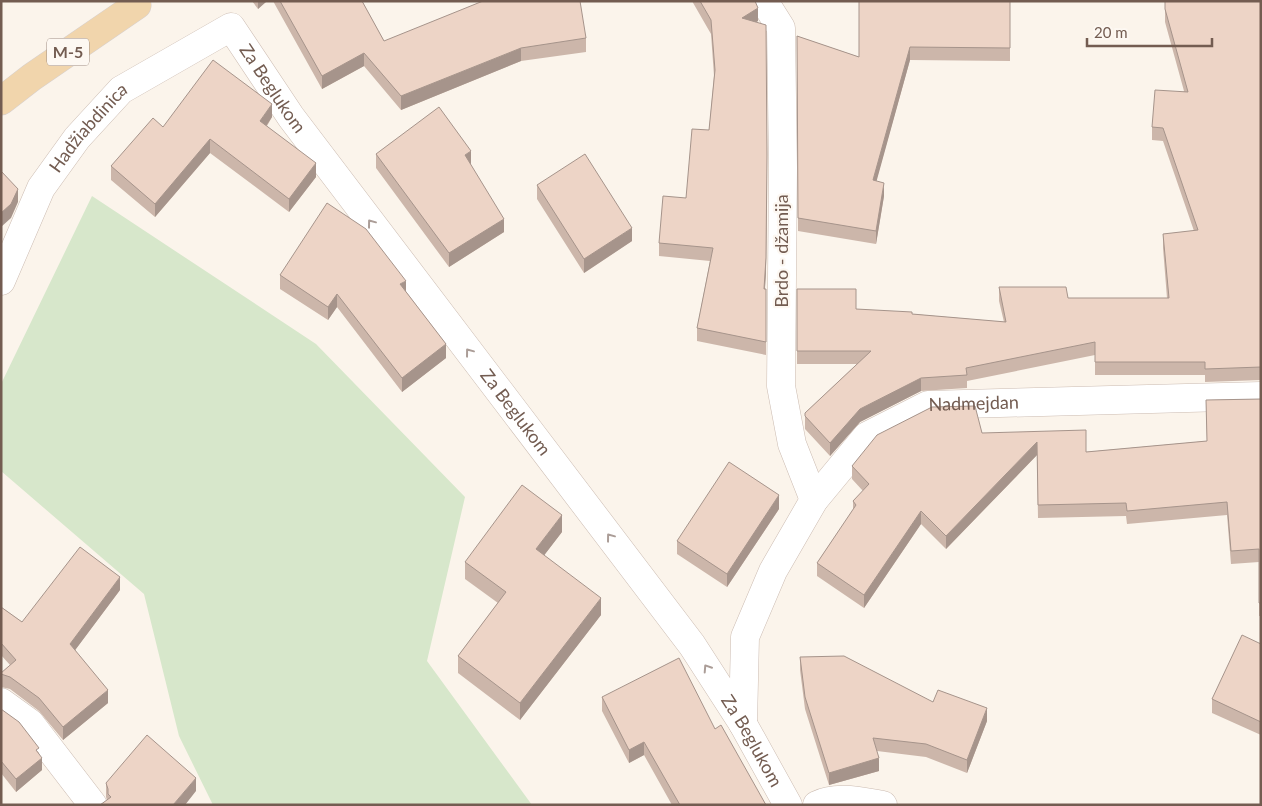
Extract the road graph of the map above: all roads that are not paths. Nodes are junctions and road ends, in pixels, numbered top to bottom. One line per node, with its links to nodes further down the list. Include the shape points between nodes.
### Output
1 (764, 1): 7 (street, Brdo - džamija, via 782,28 781,386 792,444)
2 (137, 4): 4 (main road, M-5)
3 (231, 28): 5 (street, Hadžiabdinica, via 121,90 77,138 41,188); 9 (street, Za Beglukom, one-way to 3, via 692,645 291,117)
4 (1, 101)
5 (1, 281)
6 (1261, 396): 7 (street, Nadmejdan, via 928,405 866,436)
7 (814, 500): 9 (street, Nadmejdan, via 773,571 745,637)
8 (1, 702): 10 (street, via 30,723)
9 (743, 724): 11 (street, Za Beglukom)
10 (93, 805)
11 (788, 805)
12 (818, 805): 13 (street, via 853,800)
13 (883, 805)

